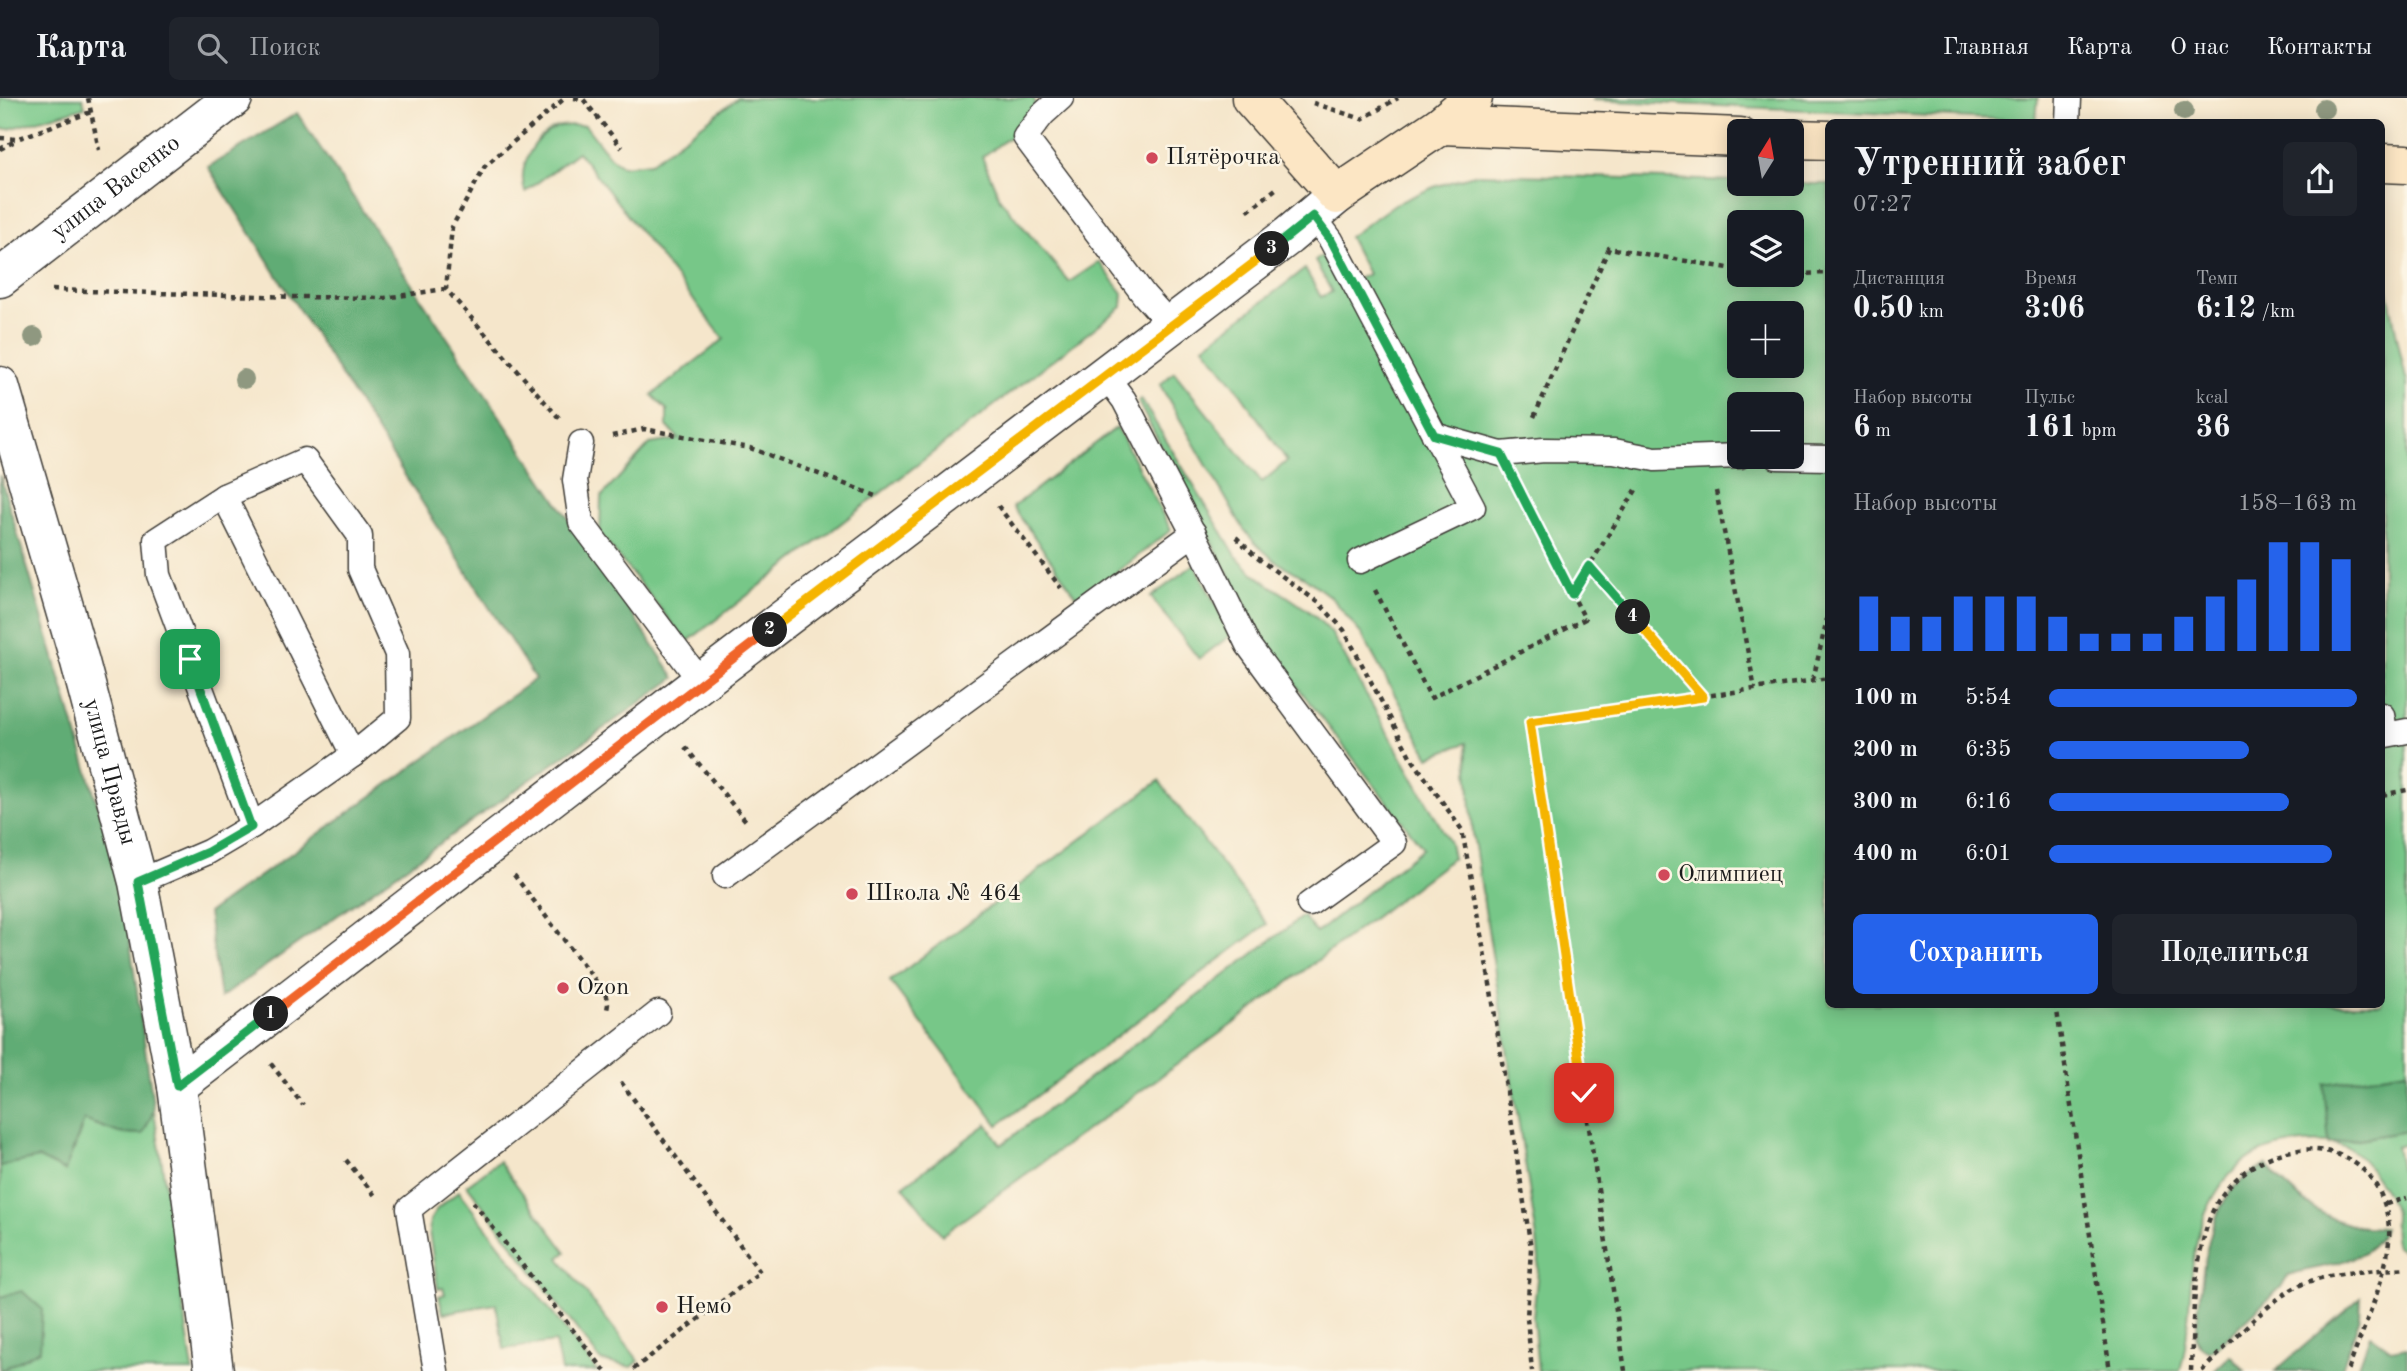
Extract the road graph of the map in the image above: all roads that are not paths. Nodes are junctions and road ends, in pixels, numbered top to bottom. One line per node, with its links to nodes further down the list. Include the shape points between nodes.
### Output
1 (233, 98): 12 (street, улица Васенко)
2 (1061, 98): 13 (lane, via 1025,136)
3 (1251, 98): 11 (street)
4 (1473, 98): 7 (street)
5 (2069, 98): 6 (lane)
6 (2068, 119)
7 (1441, 125): 8 (street); 11 (street)
8 (1727, 136)
9 (1804, 139): 10 (street)
10 (1825, 140)
11 (1325, 205): 13 (street); 16 (lane, via 1331,240)
12 (0, 278)
13 (1171, 325): 14 (street)
14 (1105, 375): 22 (lane, via 1124,400); 24 (street)
15 (0, 386): 30 (street, улица Правды)
16 (1434, 435): 18 (lane, via 1510,454 1544,450 1614,451 1655,459); 23 (lane, via 1473,507)
17 (581, 443): 24 (lane, via 575,480 581,522)
18 (1727, 456)
19 (1804, 458): 20 (lane)
20 (1825, 458)
21 (224, 496): 27 (lane); 27 (lane, via 305,460 360,537 359,569 397,654 398,718); 28 (lane, via 156,540 159,575)
22 (1194, 533): 29 (lane); 31 (lane, via 1248,645 1394,843)
23 (1360, 561)
24 (701, 682): 33 (street)
25 (2385, 730): 26 (lane, via 2386,735)
26 (2407, 731)
27 (353, 755): 28 (lane)
28 (251, 827): 30 (lane, via 208,852)
29 (725, 876)
30 (138, 882): 33 (street, улица Правды)
31 (1309, 904)
32 (658, 1013): 35 (lane, via 409,1209)
33 (177, 1086): 34 (street, улица Правды)
34 (214, 1371)
35 (436, 1371)

